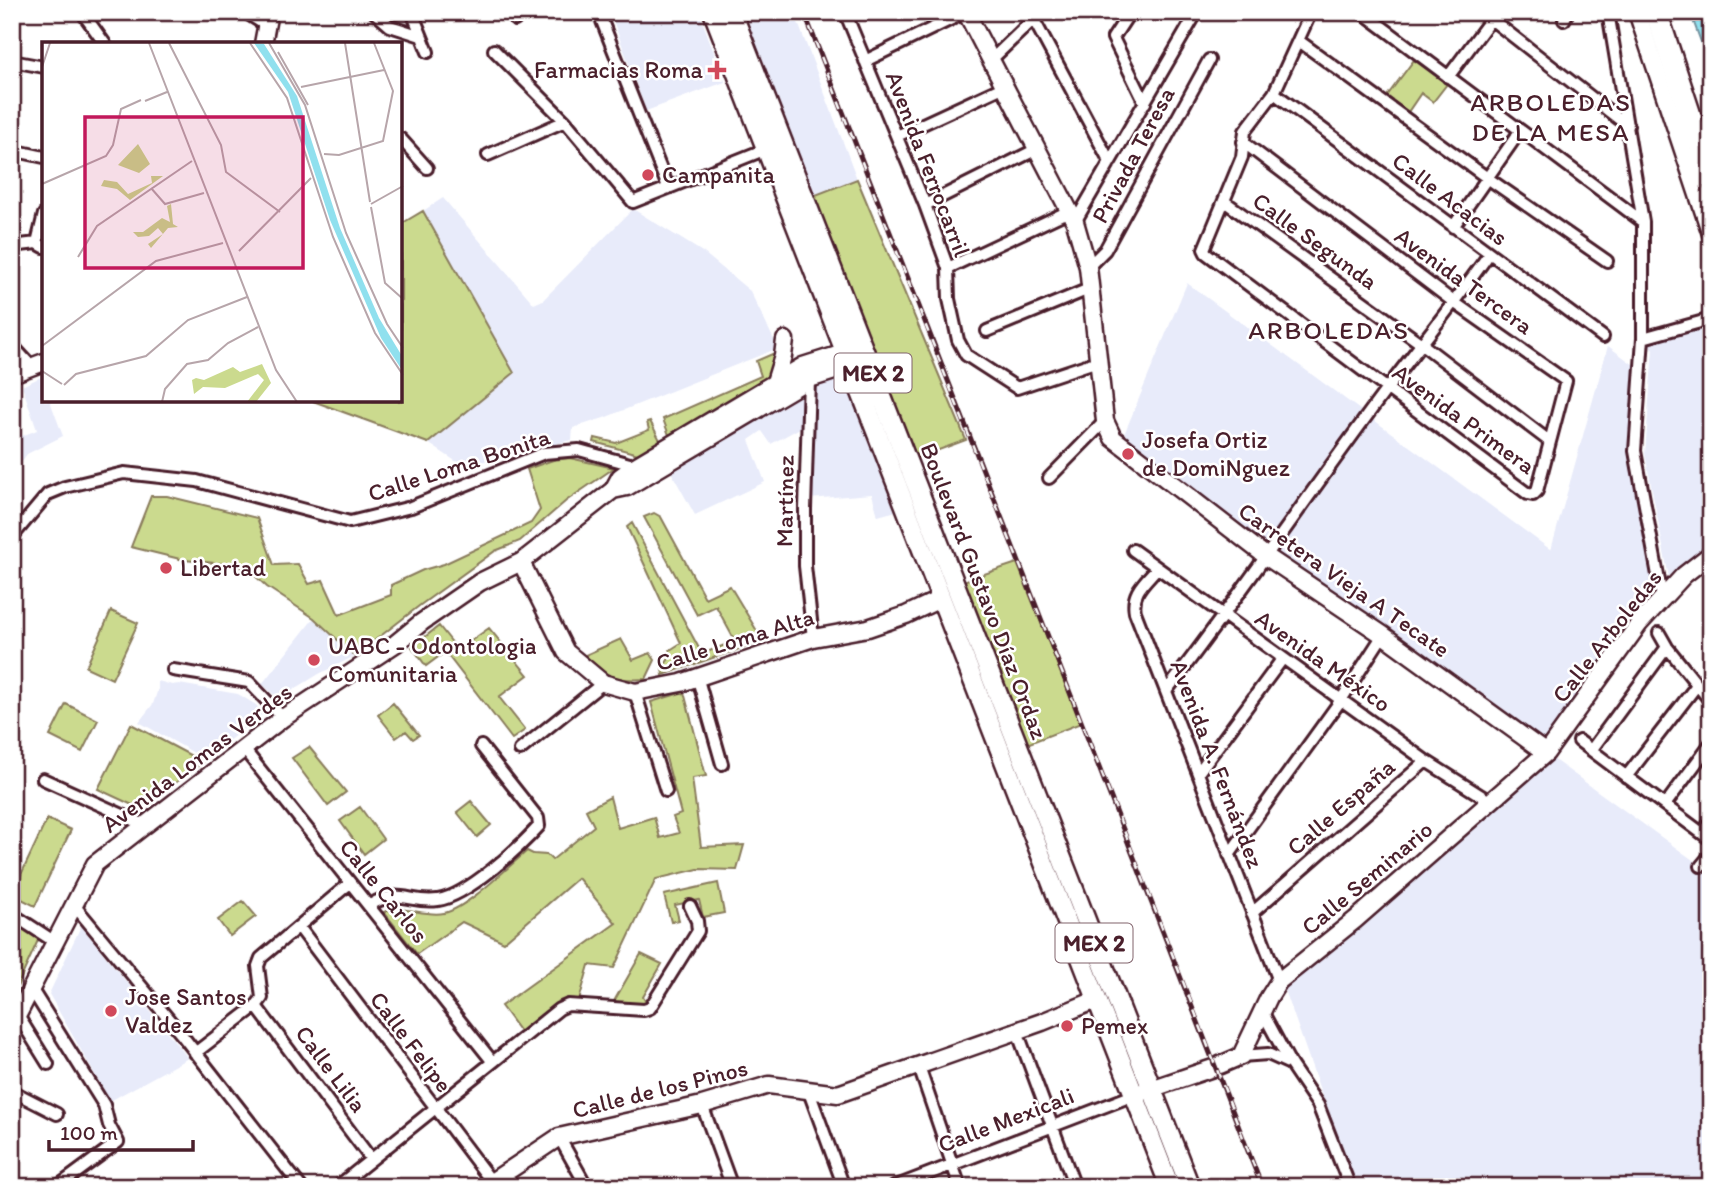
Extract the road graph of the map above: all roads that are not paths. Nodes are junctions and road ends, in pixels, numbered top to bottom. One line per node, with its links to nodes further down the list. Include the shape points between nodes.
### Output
1 (82, 12): 22 (street)
2 (245, 12): 19 (street)
3 (373, 12): 20 (street, via 390,26)
4 (412, 12): 20 (street)
5 (602, 12): 49 (street)
6 (713, 12): 40 (main road, Boulevard Gustavo Díaz Ordaz / MEX 2)
7 (732, 12): 108 (main road, Boulevard Gustavo Díaz Ordaz / MEX 2)
8 (845, 12): 27 (street, Avenida Ferrocarril)
9 (966, 12): 27 (street); 28 (street)
10 (1130, 12): 33 (street, via 1113,38)
11 (1311, 12): 21 (street)
12 (1362, 12): 30 (street)
13 (1608, 12): 35 (street)
14 (1637, 12): 48 (street)
15 (1656, 12): 48 (highway)
16 (1196, 13): 33 (street)
17 (1038, 16): 28 (street); 45 (street)
18 (1486, 16): 30 (street); 35 (street)
19 (268, 32)
20 (421, 36): 24 (street)
21 (1298, 41): 32 (street); 47 (street)
22 (104, 42)
23 (494, 50): 34 (street)
24 (428, 52)
25 (1209, 60): 60 (street, Privada Teresa, via 1105,250)
26 (12, 61): 29 (street)
27 (865, 61): 37 (street, Avenida Ferrocarril)
28 (990, 61): 31 (street)
29 (42, 67)
30 (1448, 76): 36 (street)
31 (1005, 86): 37 (street); 41 (street)
32 (1274, 93): 39 (street, via 1245,131); 54 (street, Calle Acacias)
33 (1145, 103): 45 (street)
34 (565, 121): 43 (street); 49 (street, via 633,202)
35 (1628, 126): 53 (street)
36 (1520, 131): 47 (street); 53 (street)
37 (897, 136): 51 (street, Avenida Ferrocarril)
38 (402, 140): 46 (street)
39 (1243, 142): 50 (street, via 1242,157); 63 (street, Avenida Tercera)
40 (766, 149): 49 (street); 71 (main road, Boulevard Gustavo Díaz Ordaz / MEX 2)
41 (1037, 149): 51 (street); 52 (street)
42 (12, 150): 44 (street)
43 (488, 155)
44 (42, 157)
45 (1110, 162): 52 (street)
46 (427, 168)
47 (1486, 177): 54 (street); 59 (street)
48 (1703, 183): 55 (street)
49 (668, 187)
50 (1224, 201): 70 (street, Calle Segunda); 77 (street, Avenida Primera, via 1206,253)
51 (925, 205): 61 (street, Avenida Ferrocarril)
52 (1072, 216): 60 (street); 61 (street)
53 (1643, 222): 67 (street)
54 (1452, 228): 58 (street, Calle Acacias)
55 (1711, 234)
56 (40, 245): 57 (street)
57 (12, 246)
58 (1489, 254): 63 (street); 66 (street, Calle Acacias)
59 (1607, 261)
60 (1088, 267): 62 (street)
61 (948, 268): 72 (street, Avenida Ferrocarril, via 952,321 966,355 1017,387)
62 (1088, 289): 65 (street); 72 (street)
63 (1455, 303): 70 (street); 79 (street, Avenida Tercera, via 1566,381)
64 (1711, 319): 67 (street)
65 (986, 331)
66 (1603, 337)
67 (1643, 338): 91 (street, via 1635,451)
68 (785, 340): 76 (street)
69 (12, 345): 73 (street)
70 (1423, 345): 77 (street); 79 (street, Calle Segunda)
71 (847, 360): 74 (street, Avenida Lomas Verdes); 92 (main road, Boulevard Gustavo Díaz Ordaz / MEX 2)
72 (1098, 361): 78 (street)
73 (38, 365): 75 (street)
74 (806, 373): 76 (street, Avenida Lomas Verdes); 81 (street, Avenida Lomas Verdes); 96 (street, Martínez, via 805,554)
75 (12, 374)
76 (775, 382): 80 (street, Avenida Lomas Verdes)
77 (1387, 389): 84 (street, Avenida Primera); 88 (street)
78 (1105, 421): 82 (street); 88 (street, Carretera Vieja A Tecate, via 1113,438)
79 (1549, 441): 84 (street, Avenida Tercera)
80 (635, 466): 81 (street, Calle Loma Bonita); 83 (street, Avenida Lomas Verdes); 85 (street, Calle Loma Bonita, via 579,450 544,453 411,507 350,522 197,481 124,473 48,494)
81 (653, 471): 83 (street, Avenida Lomas Verdes, via 627,487)
82 (1049, 478)
83 (612, 489): 89 (street, Avenida Lomas Verdes)
84 (1533, 495)
85 (12, 537)
86 (1133, 550): 90 (street, Avenida México)
87 (1711, 554): 91 (street, Calle Arboledas)
88 (1268, 557): 93 (street); 95 (street, Carretera Vieja A Tecate)
89 (521, 562): 101 (street, Calle Loma Alta, via 566,653); 107 (street, Avenida Lomas Verdes, via 480,582)
90 (1157, 568): 93 (street, Avenida México); 103 (street, Avenida A. Fernández, via 1135,593 1133,602)
91 (1662, 597): 115 (street, Calle Arboledas)
92 (940, 599): 96 (street, Calle Loma Alta, via 868,628); 108 (main road, Boulevard Gustavo Díaz Ordaz / MEX 2)
93 (1224, 617): 98 (street, Avenida México); 103 (street)
94 (1659, 633): 97 (street)
95 (1383, 635): 105 (street); 115 (street, Carretera Vieja A Tecate)
96 (813, 638): 100 (street, Calle Loma Alta)
97 (1667, 647): 102 (street); 113 (street)
98 (1283, 658): 105 (street, Avenida México); 118 (street)
99 (173, 670): 107 (street, via 249,682)
100 (697, 676): 104 (street, Calle Loma Alta); 117 (street)
101 (603, 683): 104 (street, Calle Loma Alta); 114 (street)
102 (1697, 685): 106 (street); 119 (street)
103 (1167, 690): 118 (street, Avenida A. Fernández)
104 (635, 692): 121 (street)
105 (1341, 700): 116 (street, Avenida México); 127 (street)
106 (1711, 702)
107 (283, 718): 112 (street, Avenida Lomas Verdes)
108 (1004, 736): 138 (main road, Boulevard Gustavo Díaz Ordaz / MEX 2); 151 (main road, Boulevard Gustavo Díaz Ordaz / MEX 2)
109 (1579, 741): 113 (street)
110 (1711, 743): 123 (street)
111 (481, 746): 130 (street, via 538,818 538,826 522,845 455,895 431,900 391,895)
112 (243, 748): 125 (street, Avenida Lomas Verdes); 128 (street, Calle Carlos)
113 (1592, 749): 119 (street)
114 (520, 750)
115 (1546, 753): 122 (street, Calle Seminario)
116 (1426, 761): 122 (street, Avenida México); 132 (street, Calle España)
117 (722, 764)
118 (1198, 773): 127 (street, Avenida A. Fernández)
119 (1626, 778): 123 (street)
120 (43, 779): 125 (street)
121 (666, 791)
122 (1491, 802): 136 (street, Calle Seminario)
123 (1665, 806): 126 (street)
124 (1711, 821): 126 (street)
125 (147, 825): 129 (street, Avenida Lomas Verdes, via 95,864)
126 (1706, 836)
127 (1229, 855): 132 (street, Avenida A. Fernández)
128 (350, 883): 130 (street, Calle Carlos); 134 (street)
129 (74, 905): 135 (street, Avenida Lomas Verdes); 143 (street)
130 (370, 905): 145 (street, Calle Carlos)
131 (690, 906): 145 (street, via 698,931 650,1008 568,1005)
132 (1252, 913): 136 (street, Avenida A. Fernández)
133 (12, 914): 135 (street)
134 (299, 927): 139 (street, via 261,958 262,998); 153 (street, Calle Felipe)
135 (55, 942): 137 (street, Avenida Lomas Verdes)
136 (1279, 981): 140 (street, Calle Seminario)
137 (32, 990): 141 (street, Avenida Lomas Verdes); 160 (street, via 104,1105 117,1142)
138 (1096, 1000): 142 (street, Calle de los Pinos); 151 (main road, Boulevard Gustavo Díaz Ordaz / MEX 2)
139 (256, 1006): 143 (street); 157 (street, Calle Lilia)
140 (1263, 1013): 144 (street, Calle Seminario); 147 (street)
141 (14, 1016): 146 (street)
142 (1017, 1031): 148 (street, Calle de los Pinos); 155 (street)
143 (195, 1053): 161 (street)
144 (1241, 1056): 147 (street, via 1268,1054); 151 (street)
145 (492, 1061): 153 (street)
146 (48, 1064)
147 (1291, 1065): 171 (street, via 1318,1105)
148 (919, 1067): 149 (street, Calle de los Pinos, via 838,1094); 158 (street)
149 (808, 1089): 152 (street, Calle de los Pinos, via 769,1085); 165 (street)
150 (12, 1091): 154 (street)
151 (1142, 1092): 155 (street, Calle Mexicali); 169 (main road, Boulevard Gustavo Díaz Ordaz / MEX 2); 170 (main road, Boulevard Gustavo Díaz Ordaz / MEX 2)
152 (702, 1105): 156 (street, Calle de los Pinos); 164 (street)
153 (435, 1109): 157 (street); 159 (street, Calle Felipe)
154 (57, 1114)
155 (1050, 1125): 158 (street, Calle Mexicali); 168 (street)
156 (559, 1137): 159 (street, Calle de los Pinos); 163 (street)
157 (372, 1158): 162 (street)
158 (951, 1163): 166 (street, Calle Mexicali); 167 (street)
159 (488, 1184)
160 (57, 1187)
161 (301, 1187)
162 (337, 1187)
163 (587, 1187)
164 (732, 1187)
165 (844, 1187)
166 (894, 1187)
167 (960, 1187)
168 (1075, 1187)
169 (1170, 1187)
170 (1189, 1187)
171 (1350, 1187)

